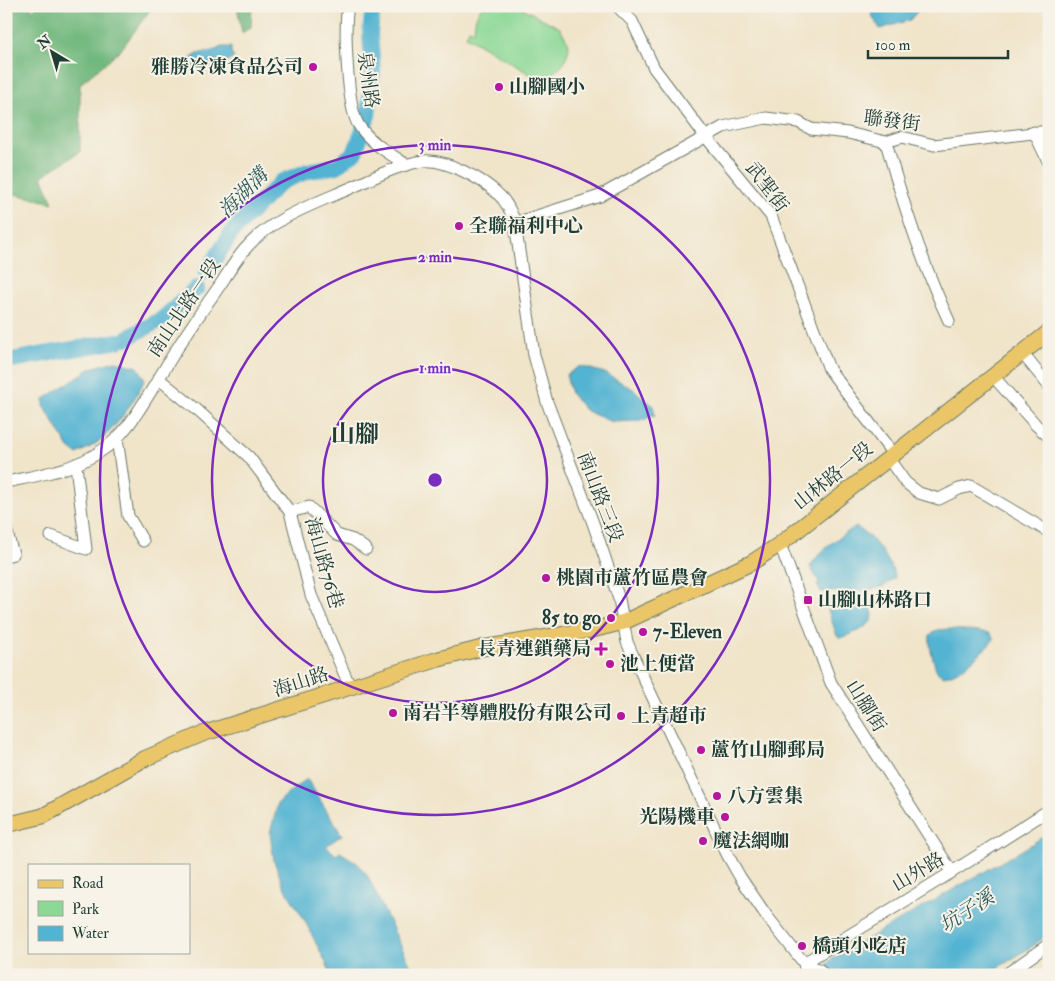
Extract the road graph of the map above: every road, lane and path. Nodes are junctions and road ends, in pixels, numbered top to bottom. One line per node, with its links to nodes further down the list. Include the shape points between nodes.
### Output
1 (348, 6): 8 (street, 泉州路, via 346,42 353,114 363,131)
2 (617, 6): 5 (street, 武聖街, via 632,21 654,68)
3 (1049, 130): 4 (street, 聯發街)
4 (1034, 132): 6 (street, 聯發街, via 934,145 902,137); 7 (street)
5 (706, 137): 6 (street, 聯發街, via 724,127 766,118); 9 (street, 聯發街, via 600,196); 18 (street, 武聖街, via 772,216 829,369)
6 (886, 142): 10 (street, via 930,281)
7 (1049, 163)
8 (407, 165): 9 (street, 南山路三段, via 424,161 442,162 480,180 498,193 509,207); 14 (street, 南山北路一段, via 310,206 261,233 235,264)
9 (515, 223): 29 (street, 南山路三段, via 534,354 547,402 596,531)
10 (949, 321)
11 (1049, 332): 12 (main road, 山林路一段)
12 (1022, 353): 13 (main road, 山林路一段); 15 (street)
13 (993, 376): 16 (street); 18 (main road, 山林路一段)
14 (159, 379): 17 (street, 南山北路一段); 21 (street, 海山路76巷, via 249,458)
15 (1049, 386)
16 (1049, 437)
17 (117, 438): 19 (street, 南山北路一段); 25 (street, via 128,516)
18 (890, 456): 23 (street, 武聖街, via 906,482 919,494 939,500 971,486); 26 (main road, 山林路一段)
19 (76, 465): 20 (street, 南山北路一段); 24 (street, via 86,549)
20 (6, 482)
21 (290, 512): 27 (street, via 309,507 337,535); 30 (street, 海山路76巷, via 311,595)
22 (6, 529): 28 (street)
23 (1049, 532)
24 (51, 536)
25 (143, 542)
26 (780, 544): 29 (main road, 山林路一段, via 751,564); 33 (street, 山腳街, via 831,683)
27 (366, 549)
28 (10, 555)
29 (624, 622): 30 (main road, 海山路, via 482,648); 35 (street, 南山路三段, via 634,658 727,854 766,915)
30 (350, 687): 32 (main road, 海山路, via 202,734 144,758 43,816)
31 (1049, 810): 33 (street, 山外路)
32 (6, 825)
33 (952, 872): 35 (street, 山外路)
34 (1049, 944): 38 (street)
35 (804, 963): 36 (street, 南山路三段); 37 (street, 南山路三段)
36 (822, 972)
37 (806, 975)
38 (1004, 975)

